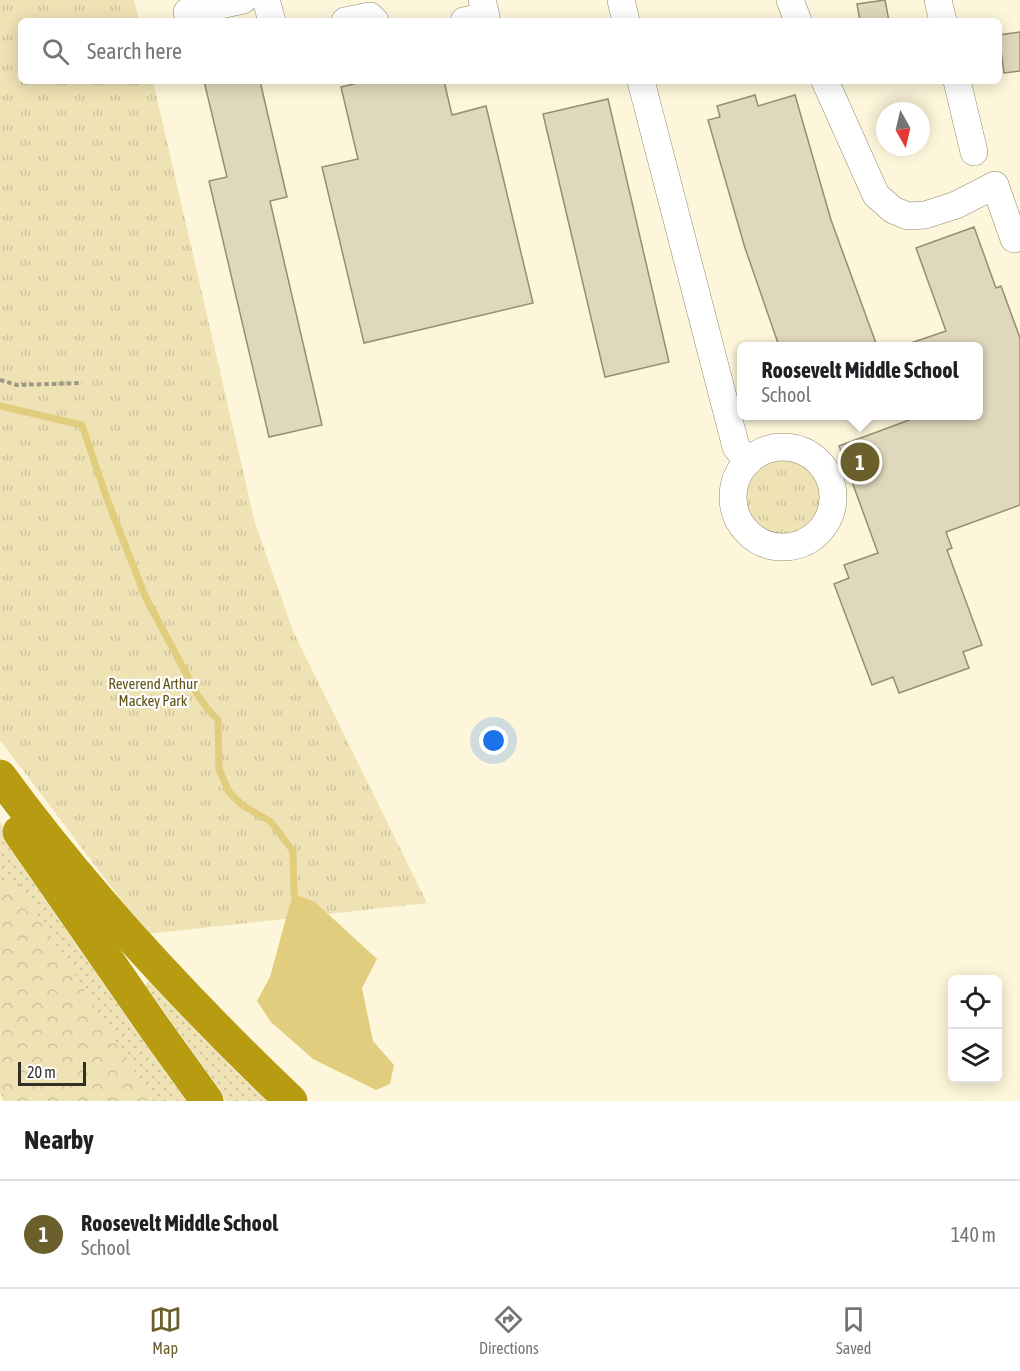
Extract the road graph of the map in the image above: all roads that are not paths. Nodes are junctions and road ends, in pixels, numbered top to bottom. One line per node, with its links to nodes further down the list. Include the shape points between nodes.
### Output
1 (243, 0): 7 (street)
2 (266, 0): 8 (street)
3 (482, 0): 9 (street, via 486,16)
4 (621, 0): 10 (street)
5 (790, 0): 11 (street)
6 (938, 0): 12 (street)
7 (204, 6)
8 (271, 18)
9 (477, 18)
10 (625, 18)
11 (797, 18)
12 (942, 18)
13 (642, 84): 18 (street, via 736,447)
14 (826, 84): 17 (street, via 876,195 893,210 908,216 925,214 956,205 995,185)
15 (958, 84): 16 (street)
16 (974, 152)
17 (1014, 239)
18 (748, 462)
19 (0, 776): 22 (highway, via 103,907 198,1010)
20 (0, 804): 21 (highway)
21 (207, 1101)
22 (291, 1101)

